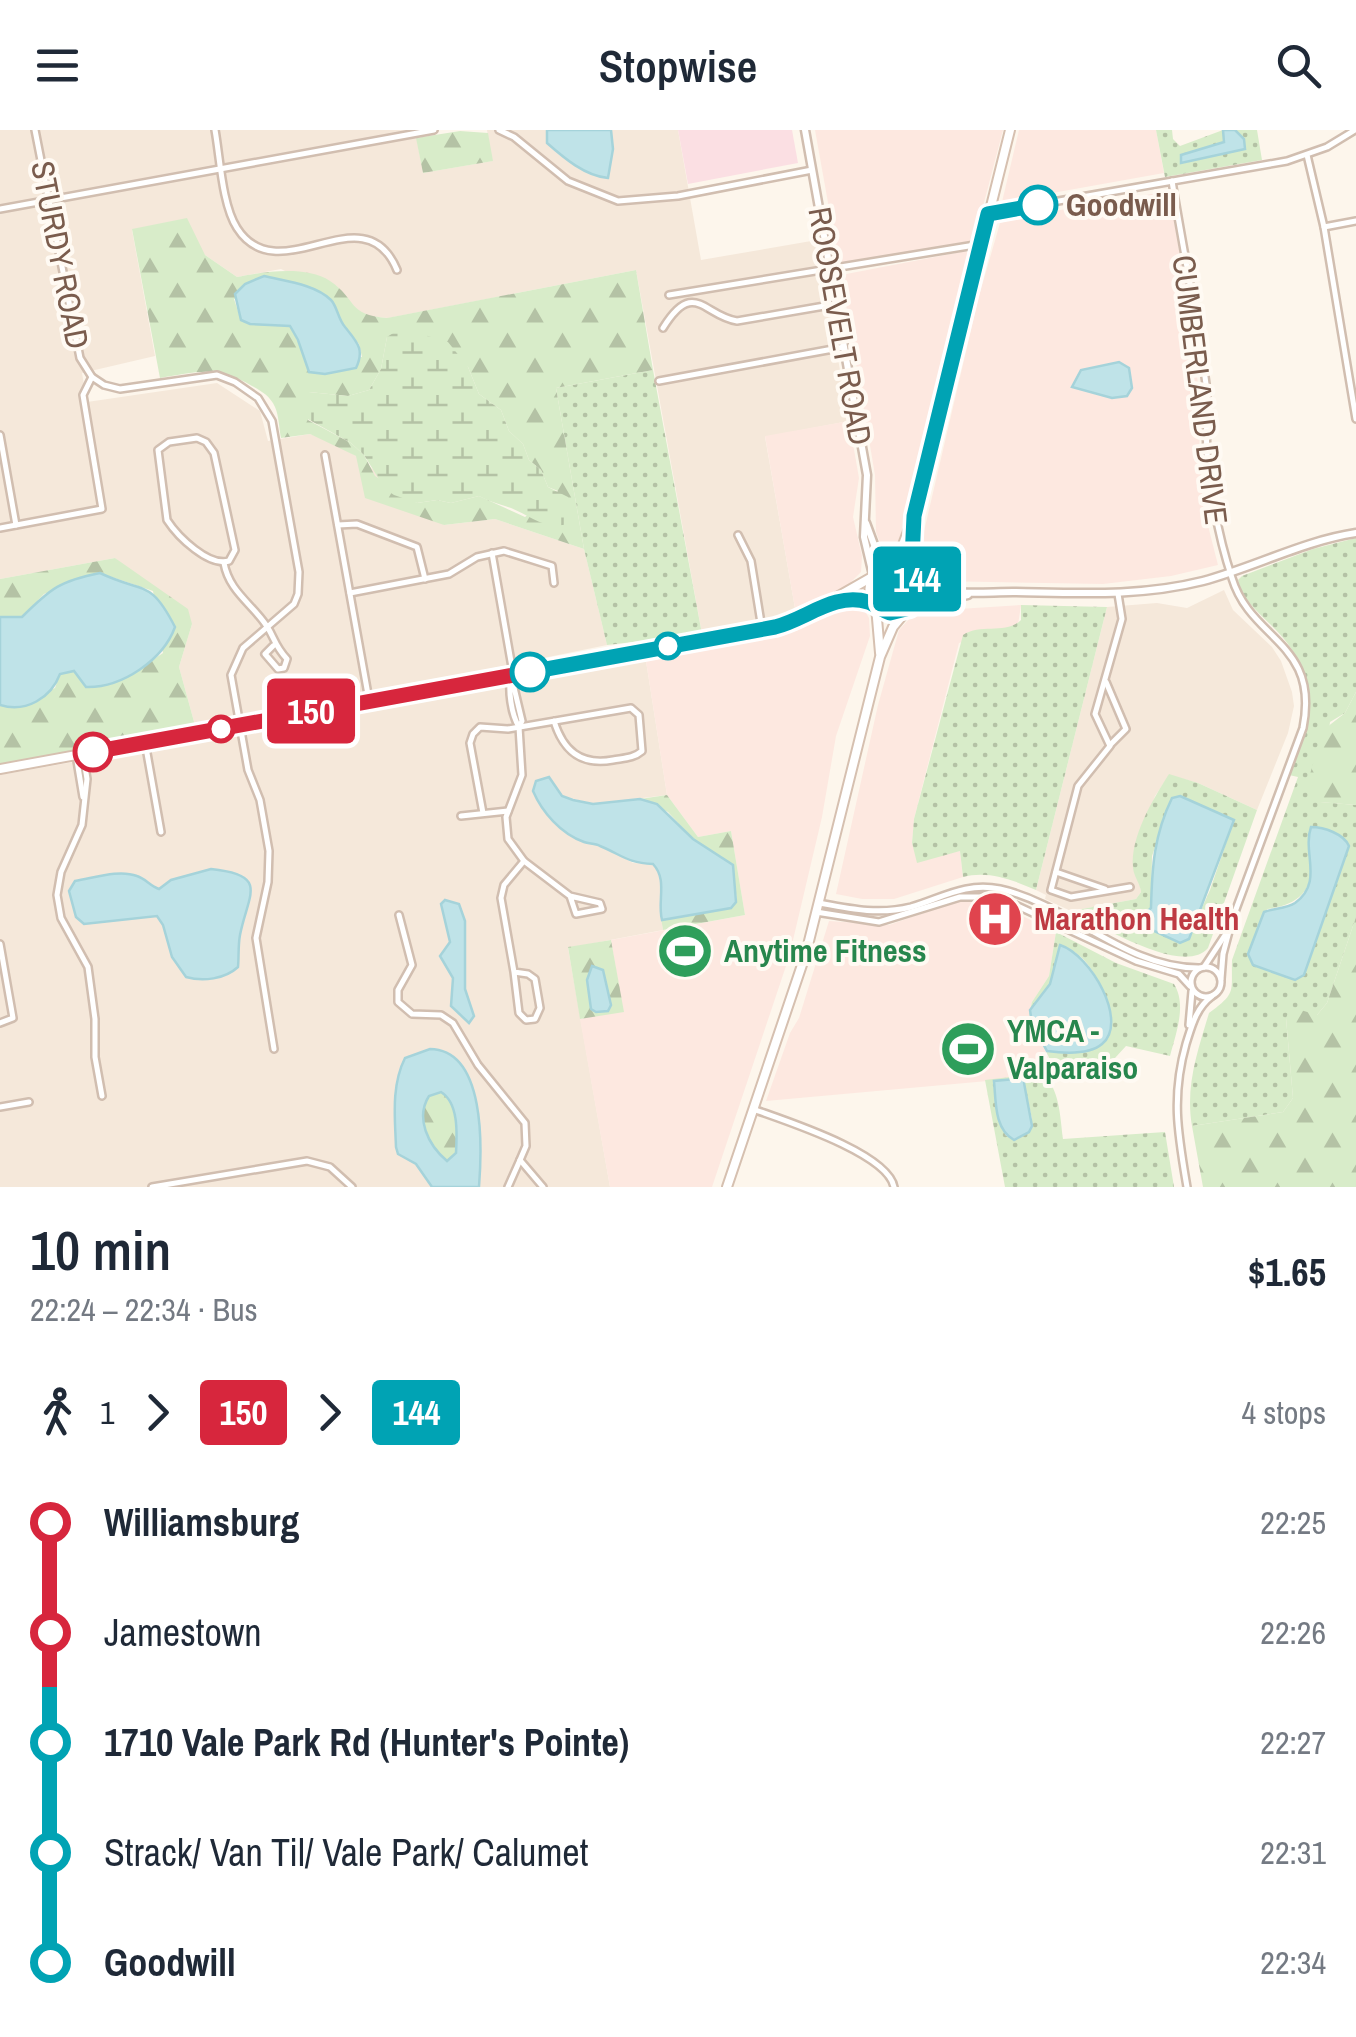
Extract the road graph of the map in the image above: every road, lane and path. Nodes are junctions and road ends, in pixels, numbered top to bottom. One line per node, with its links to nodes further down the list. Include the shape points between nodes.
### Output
1 (35, 130): 12 (street, STURDY ROAD)
2 (215, 130): 9 (street)
3 (434, 130): 9 (street)
4 (499, 130): 10 (street, via 568,181 612,200 678,196)
5 (805, 130): 10 (street, ROOSEVELT ROAD)
6 (1010, 130): 14 (main road)
7 (1355, 130): 8 (street)
8 (1307, 155): 11 (street); 16 (street)
9 (222, 168): 12 (street); 19 (street, via 231,216 250,242 285,251 366,238 387,248)
10 (812, 170): 18 (street, ROOSEVELT ROAD)
11 (1172, 181): 14 (street); 39 (street, CUMBERLAND DRIVE, via 1206,381 1211,498)
12 (50, 200): 13 (street); 24 (street, STURDY ROAD, via 80,362)
13 (0, 209)
14 (988, 214): 17 (main road)
15 (1356, 221): 16 (street)
16 (1324, 227): 26 (street)
17 (981, 244): 18 (street); 29 (main road)
18 (830, 269): 20 (street); 21 (street, ROOSEVELT ROAD)
19 (397, 270)
20 (669, 295)
21 (836, 304): 22 (street, via 737,322 694,304 674,310); 23 (street, ROOSEVELT ROAD)
22 (662, 328)
23 (844, 348): 25 (street); 30 (street, ROOSEVELT ROAD, via 867,475)
24 (92, 377): 31 (street, STURDY ROAD, via 83,395 102,509); 50 (street, STURDY ROAD, via 120,389 217,375 264,404 300,584 294,604)
25 (659, 381)
26 (1356, 419)
27 (0, 435): 31 (street)
28 (325, 456): 32 (street)
29 (914, 516): 38 (main road); 41 (main road)
30 (865, 522): 38 (street, ROOSEVELT ROAD); 40 (street, ROOSEVELT ROAD)
31 (16, 525): 33 (street)
32 (338, 525): 42 (street, via 357,524 416,547); 44 (street)
33 (0, 528)
34 (1356, 533): 39 (street)
35 (738, 535): 51 (street, via 751,562)
36 (492, 553): 42 (street); 43 (street, via 513,552 552,566); 54 (street)
37 (224, 563): 37 (street, via 211,560 169,524 157,457 164,444 198,438 212,449 234,550); 50 (street, via 229,582)
38 (890, 565): 40 (main road); 41 (main road)
39 (1230, 573): 46 (street); 75 (street, CUMBERLAND DRIVE, via 1243,604 1295,661 1306,699 1303,728)
40 (872, 576): 47 (main road); 48 (main road)
41 (916, 578): 45 (street, via 938,590); 49 (main road, via 918,596)
42 (425, 579): 44 (street)
43 (554, 583)
44 (350, 592): 56 (street)
45 (979, 593): 46 (street); 49 (street)
46 (1118, 594): 55 (street, via 1122,619)
47 (875, 604): 48 (main road); 49 (main road, via 890,613); 53 (main road)
48 (822, 605): 51 (main road)
49 (909, 609): 53 (main road)
50 (268, 628): 52 (street); 58 (street, STURDY ROAD, via 233,665)
51 (762, 629): 54 (main road)
52 (273, 646): 52 (street, via 287,659 284,668 265,654)
53 (880, 657): 73 (main road)
54 (512, 675): 56 (main road); 59 (street)
55 (1105, 680): 61 (street, via 1095,714); 61 (street, via 1126,729)
56 (369, 700): 58 (main road)
57 (554, 721): 57 (street, via 561,741 586,760 642,751 639,715 630,708); 59 (street)
58 (240, 725): 60 (main road); 84 (street, via 269,851 256,938)
59 (520, 728): 64 (street, via 522,776); 65 (street, via 485,726 470,738)
60 (145, 742): 62 (main road); 67 (street)
61 (1110, 746): 69 (street, via 1078,786)
62 (79, 754): 63 (main road); 85 (street, via 85,805 57,895 61,918 88,967)
63 (0, 769)
64 (509, 810): 65 (street); 68 (street, via 508,839)
65 (483, 813): 66 (street)
66 (461, 816)
67 (161, 832)
68 (524, 861): 72 (street); 78 (street, via 501,898)
69 (1056, 872): 71 (street); 71 (street, via 1051,890 1071,897)
70 (1130, 887): 71 (street)
71 (1108, 890)
72 (570, 896): 72 (street, via 576,914 602,908 600,902)
73 (817, 907): 77 (street, via 876,912 963,888 1000,889 1140,954); 80 (street, via 879,922 960,897 998,897 1174,972); 88 (main road)
74 (399, 915): 89 (street, via 412,965 398,1002 412,1014 452,1023 525,1122)
75 (1232, 920): 77 (street, CUMBERLAND DRIVE); 79 (street, CUMBERLAND DRIVE)
76 (0, 944): 82 (street, via 13,1018)
77 (1202, 967): 79 (street, via 1216,970); 80 (street, via 1191,976)
78 (514, 972): 78 (street, via 535,979 535,1019 519,1013)
79 (1221, 980): 81 (street)
80 (1191, 987): 81 (street, via 1201,998); 83 (street)
81 (1212, 996): 83 (street, via 1198,1010)
82 (0, 1023)
83 (1188, 1038): 98 (street, via 1175,1104)
84 (274, 1049)
85 (102, 1096)
86 (30, 1102): 87 (street)
87 (0, 1108)
88 (753, 1109): 96 (main road); 97 (street, via 842,1143 890,1176)
89 (520, 1160): 94 (street); 95 (street)
90 (198, 1179): 91 (street); 92 (street); 93 (street, via 307,1160 330,1166)
91 (152, 1187)
92 (200, 1187)
93 (352, 1187)
94 (508, 1187)
95 (543, 1187)
96 (727, 1187)
97 (894, 1187)
98 (1187, 1187)

